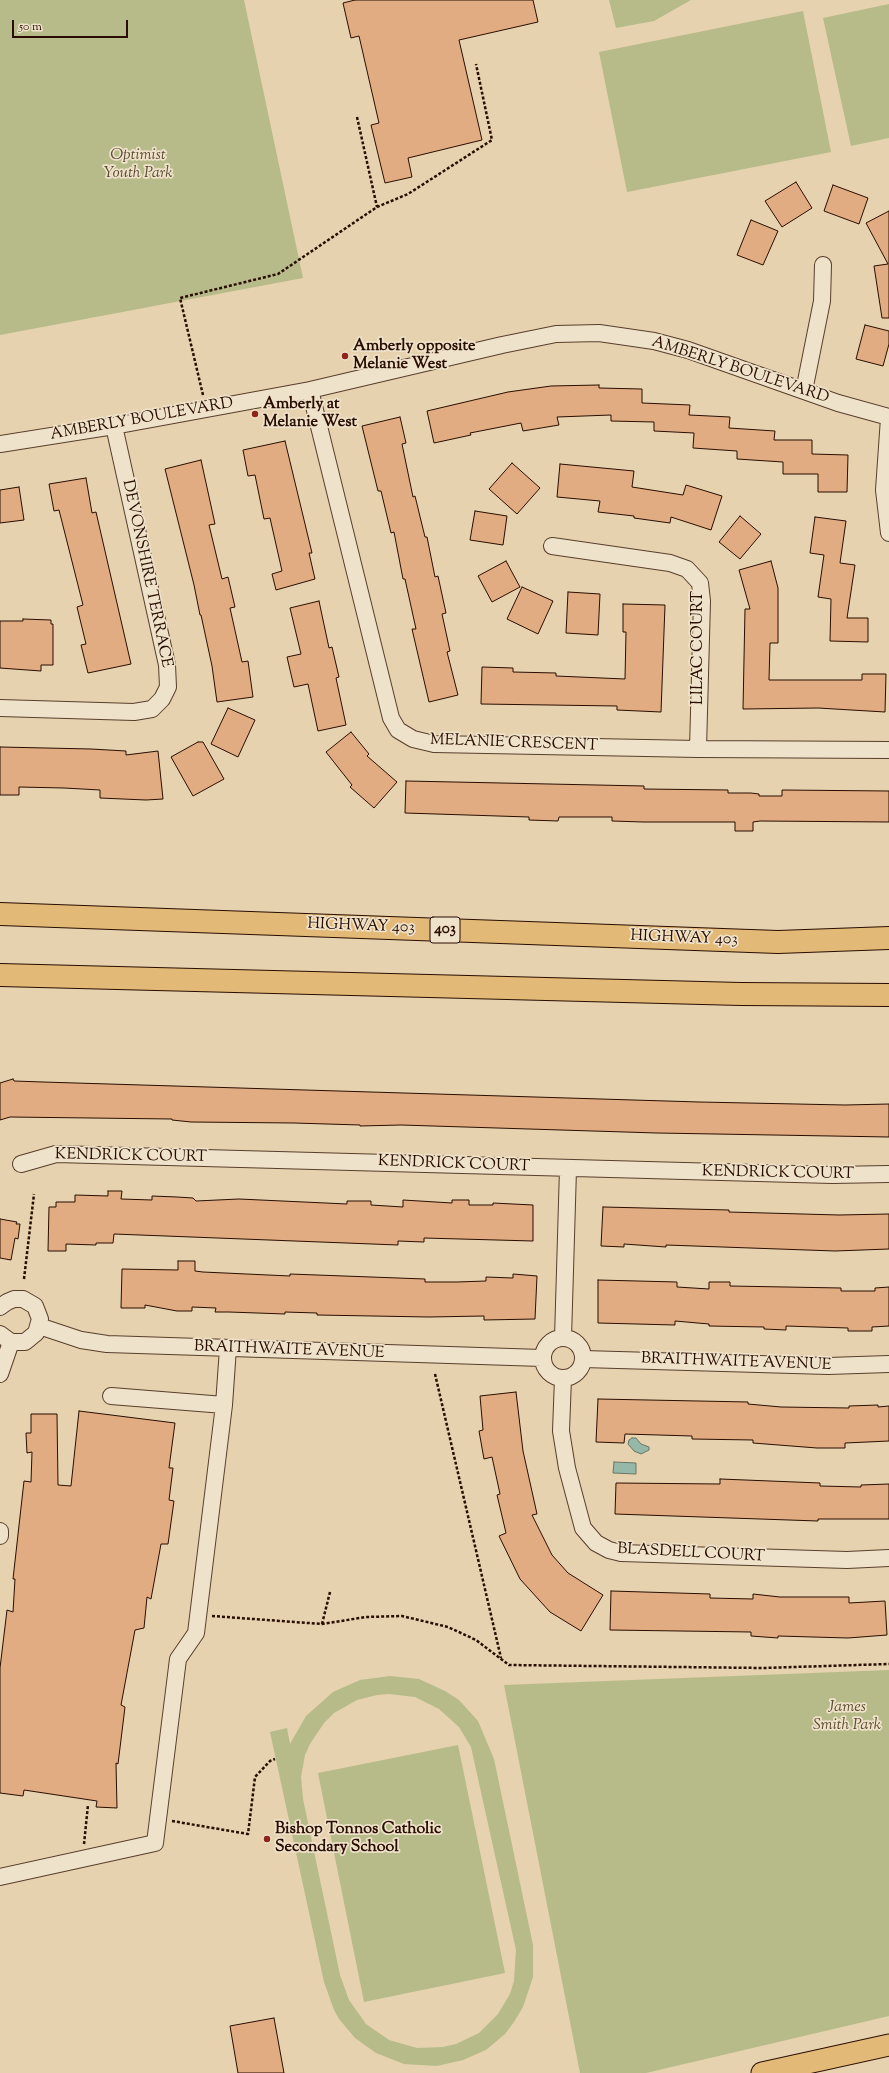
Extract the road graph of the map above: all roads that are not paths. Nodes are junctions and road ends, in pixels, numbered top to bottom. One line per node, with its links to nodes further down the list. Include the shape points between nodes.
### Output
1 (823, 265): 3 (street, via 822,301)
2 (310, 390): 3 (street, AMBERLY BOULEVARD, via 556,334 599,333 654,341 688,350); 5 (street, AMBERLY BOULEVARD); 10 (street, MELANIE CRESCENT, via 391,718 398,730 413,739 434,744)
3 (804, 391): 4 (street, AMBERLY BOULEVARD)
4 (889, 417): 7 (street, via 884,490)
5 (114, 426): 6 (street, AMBERLY BOULEVARD); 9 (street, DEVONSHIRE TERRACE, via 167,665 168,687 162,699 152,709 134,712)
6 (0, 444)
7 (889, 533)
8 (552, 546): 10 (street, LILAC COURT, via 670,563 687,569 700,582 702,601)
9 (0, 708)
10 (698, 749): 11 (street, MELANIE CRESCENT)
11 (889, 750)
12 (0, 914): 13 (highway, HIGHWAY 403 / 403, via 778,942)
13 (889, 938)
14 (0, 975): 15 (highway, via 741,994)
15 (889, 995)
16 (21, 1164): 17 (street, KENDRICK COURT, via 56,1154)
17 (568, 1169): 18 (street, KENDRICK COURT); 22 (street)
18 (889, 1174)
19 (0, 1307): 20 (street, via 14,1299 30,1302 38,1313)
20 (39, 1326): 21 (street, via 32,1338 18,1343); 23 (street, BRAITHWAITE AVENUE, via 81,1340 107,1344)
21 (5, 1338): 27 (street)
22 (563, 1338): 24 (street, via 550,1342); 25 (street, via 579,1346)
23 (228, 1348): 24 (street, BRAITHWAITE AVENUE); 30 (street)
24 (542, 1358): 28 (street, via 546,1370 551,1375)
25 (583, 1358): 26 (street, BRAITHWAITE AVENUE, via 828,1366); 28 (street, via 579,1371 569,1378)
26 (889, 1364)
27 (0, 1374)
28 (563, 1378): 33 (street, BLASDELL COURT, via 561,1431 568,1476 583,1528 596,1543 621,1553 847,1560)
29 (111, 1396): 30 (street)
30 (224, 1405): 34 (street, via 196,1633 178,1659 155,1843)
31 (0, 1532): 32 (street)
32 (0, 1536)
33 (889, 1558)
34 (0, 1877)
35 (889, 2045): 36 (main road)
36 (762, 2073)

